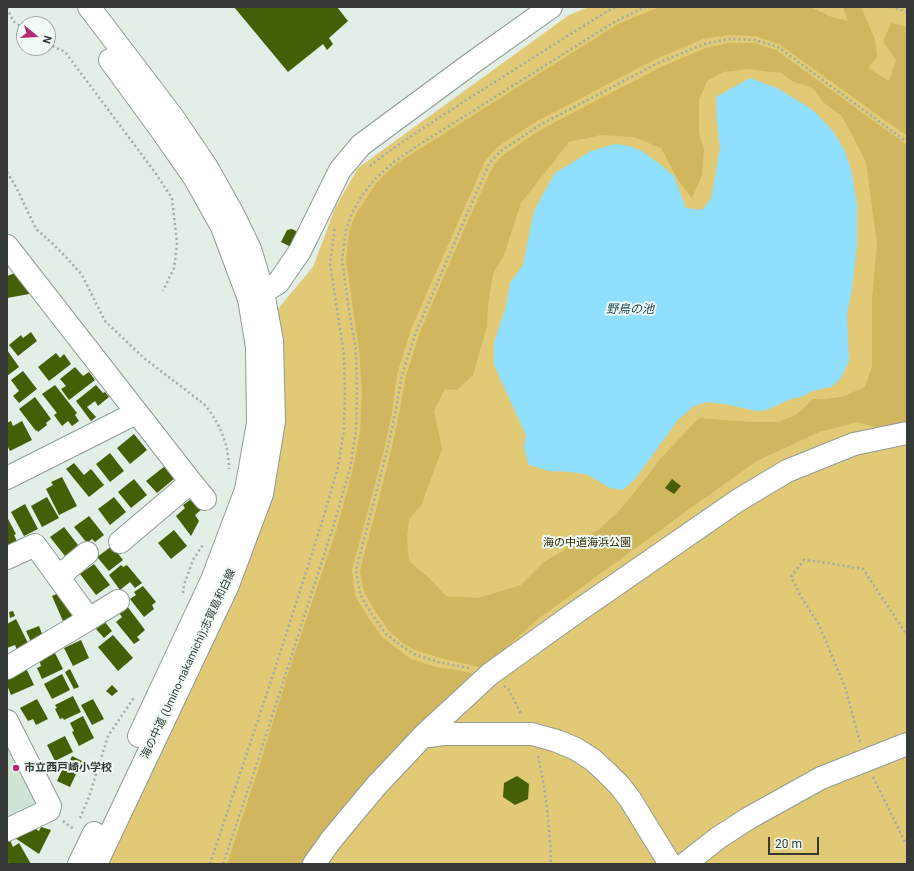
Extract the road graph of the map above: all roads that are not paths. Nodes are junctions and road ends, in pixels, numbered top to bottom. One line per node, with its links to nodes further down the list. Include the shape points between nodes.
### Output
1 (72, 7): 5 (main road, 海の中道 (Umino-nakamichi);志賀島和白線, via 194,177)
2 (89, 7): 5 (main road, 海の中道 (Umino-nakamichi);志賀島和白線, via 172,116 206,166 250,250)
3 (551, 7): 5 (main road, via 361,145 340,170 300,251 278,283)
4 (9, 254): 6 (main road)
5 (256, 296): 22 (main road, 海の中道 (Umino-nakamichi);志賀島和白線, via 258,423 246,490 212,580); 23 (main road, 海の中道 (Umino-nakamichi);志賀島和白線, via 272,340 274,421 262,494 228,585)
6 (136, 413): 8 (main road); 9 (main road)
7 (907, 433): 19 (main road, via 854,444 787,471 737,501 490,674)
8 (7, 478)
9 (191, 482): 10 (main road); 11 (main road)
10 (205, 500)
11 (120, 542)
12 (87, 553): 14 (main road)
13 (7, 558): 14 (main road, via 35,545)
14 (58, 577): 16 (main road)
15 (118, 601): 16 (main road)
16 (89, 619): 17 (main road)
17 (7, 668)
18 (7, 721): 21 (main road, via 50,806 49,810)
19 (425, 734): 24 (main road, via 376,786); 25 (main road, via 532,734 576,749 593,760 620,786)
20 (907, 744): 26 (main road, via 821,778 749,818)
21 (7, 830)
22 (79, 864)
23 (96, 864)
24 (314, 864)
25 (670, 864)
26 (685, 864)

